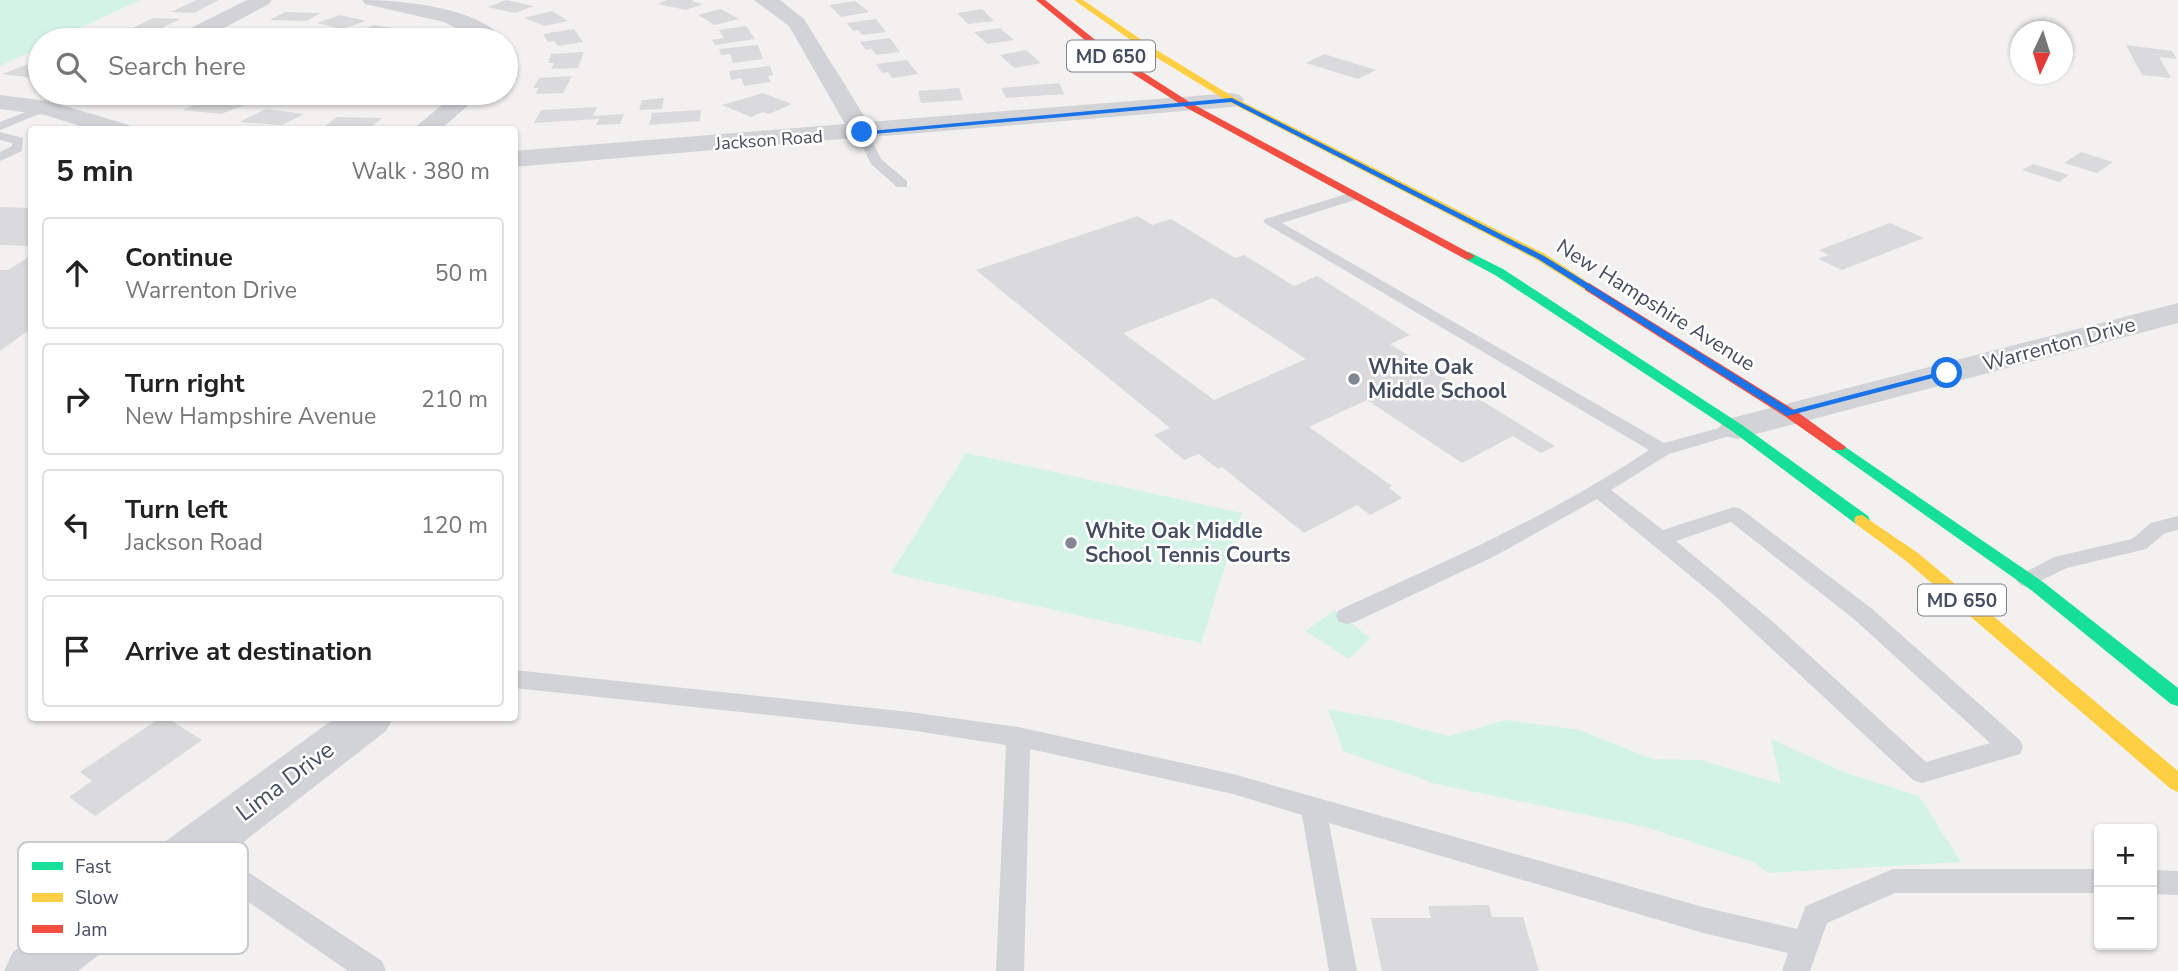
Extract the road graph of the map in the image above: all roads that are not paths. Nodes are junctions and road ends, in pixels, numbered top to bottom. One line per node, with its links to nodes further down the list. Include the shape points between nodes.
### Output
1 (262, 0): 6 (street)
2 (372, 0): 7 (street)
3 (765, 0): 17 (street, via 797,23)
4 (1040, 0): 12 (main road, MD 650, via 1105,52)
5 (1078, 0): 8 (main road, New Hampshire Avenue / MD 650)
6 (208, 28)
7 (475, 28)
8 (1232, 100): 12 (street, Jackson Road); 24 (main road, New Hampshire Avenue / MD 650, via 1541,257)
9 (0, 102): 13 (street)
10 (55, 105): 13 (street)
11 (455, 105): 16 (street)
12 (1188, 105): 17 (street, Jackson Road); 22 (main road, MD 650)
13 (48, 108): 14 (lane); 15 (street)
14 (0, 126)
15 (107, 126)
16 (429, 126)
17 (862, 132): 20 (street, Jackson Road); 21 (lane, via 876,161)
18 (0, 136): 19 (lane, via 19,141 18,148)
19 (0, 157)
20 (518, 159)
21 (902, 184)
22 (1353, 196): 25 (main road, MD 650, via 1499,272); 26 (lane, via 1270,222)
23 (2178, 313): 24 (street, Warrenton Drive)
24 (1791, 414): 25 (street, Warrenton Drive); 30 (main road, New Hampshire Avenue / MD 650)
25 (1737, 428): 26 (lane); 36 (main road, MD 650, via 1912,557)
26 (1662, 450): 27 (lane)
27 (1598, 490): 29 (lane); 31 (lane, via 1488,551)
28 (2178, 523): 30 (lane, via 2158,528 2139,544 2061,562)
29 (1662, 538): 29 (lane, via 1922,773 2011,747 1863,614 1734,514)
30 (2027, 580): 33 (main road, New Hampshire Avenue / MD 650)
31 (1347, 616)
32 (518, 679): 35 (lane)
33 (2178, 699)
34 (365, 721): 38 (street, Lima Drive)
35 (1018, 737): 37 (lane, via 1233,784); 47 (lane)
36 (2178, 783)
37 (1314, 807): 43 (lane, via 1703,920); 48 (lane)
38 (205, 842)
39 (2094, 881): 43 (lane, via 1893,881 1816,915)
40 (2157, 883): 41 (lane)
41 (2178, 883)
42 (248, 887): 46 (lane)
43 (1806, 944): 49 (lane)
44 (56, 954): 45 (street, Lima Drive)
45 (33, 971)
46 (372, 971)
47 (1010, 971)
48 (1343, 971)
49 (1796, 971)

